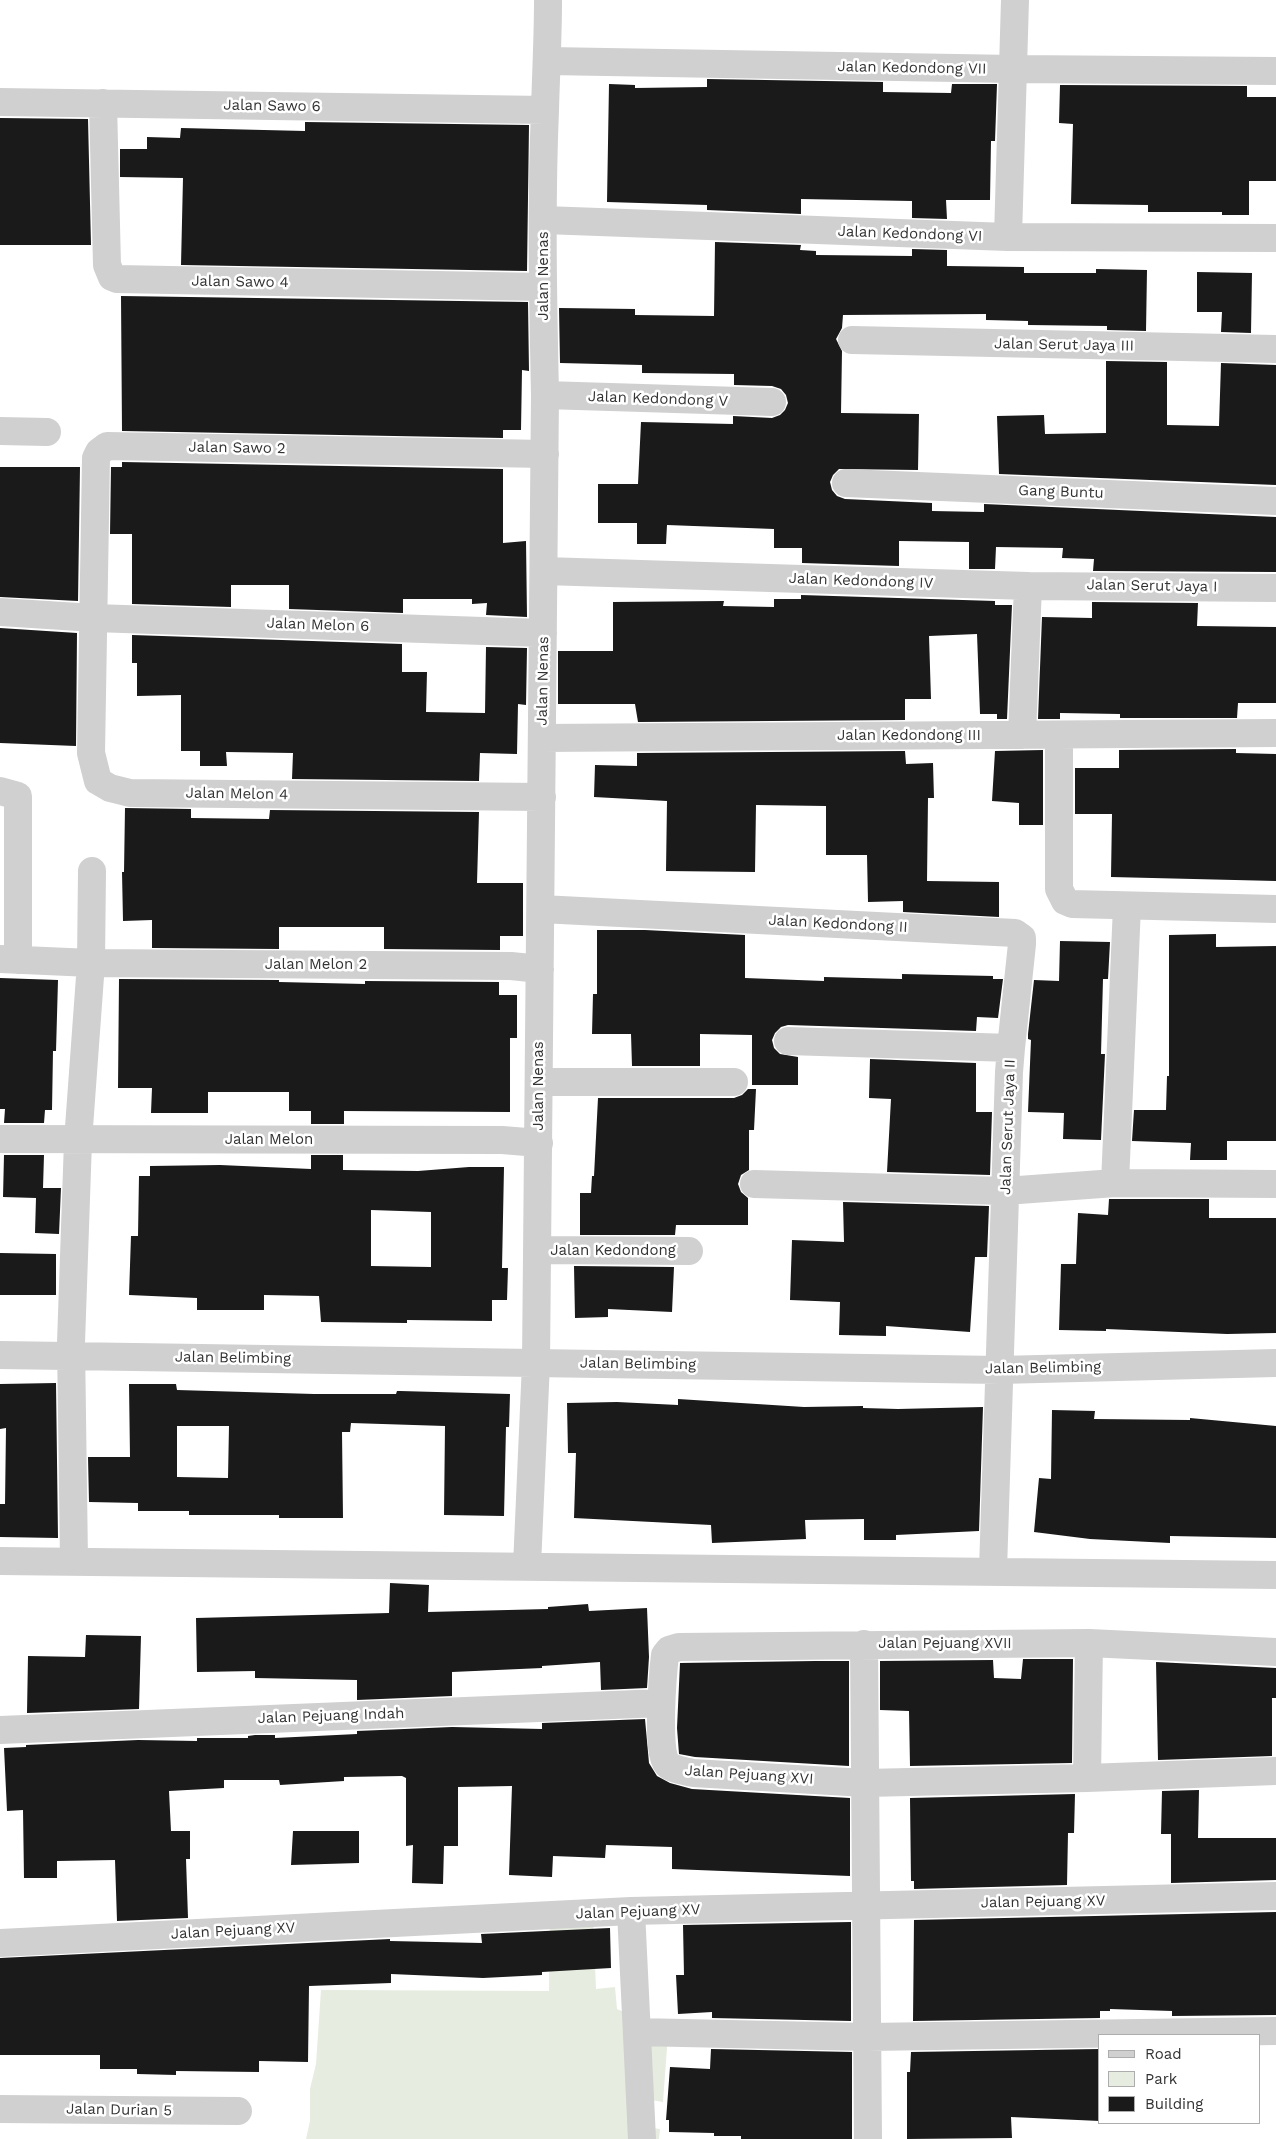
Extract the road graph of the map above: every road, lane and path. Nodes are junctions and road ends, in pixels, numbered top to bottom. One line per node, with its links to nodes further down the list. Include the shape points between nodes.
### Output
1 (548, 0): 3 (street, Jalan Nenas)
2 (1015, 0): 4 (street)
3 (548, 61): 4 (street, Jalan Kedondong VII); 8 (street, Jalan Nenas)
4 (1014, 70): 5 (street, Jalan Kedondong VII); 10 (street)
5 (1276, 70)
6 (0, 102): 7 (street, Jalan Sawo 6)
7 (102, 103): 8 (street, Jalan Sawo 6); 12 (street, Jalan Sawo 4, via 107,265 117,279)
8 (544, 110): 9 (street, Jalan Nenas)
9 (544, 220): 10 (street, Jalan Kedondong VI); 12 (street, Jalan Nenas)
10 (1008, 237): 11 (street, Jalan Kedondong VI)
11 (1276, 238)
12 (543, 287): 15 (street, Jalan Nenas)
13 (852, 340): 14 (street, Jalan Serut Jaya III)
14 (1276, 349)
15 (545, 395): 16 (street, Jalan Kedondong V); 19 (street, Jalan Nenas)
16 (772, 402)
17 (0, 431): 18 (street)
18 (47, 432)
19 (545, 454): 22 (street, Jalan Nenas); 26 (street, Jalan Sawo 2, via 107,446 96,458)
20 (846, 483): 21 (street, Gang Buntu)
21 (1276, 501)
22 (544, 571): 23 (street, Jalan Kedondong IV); 27 (street, Jalan Nenas)
23 (1028, 586): 24 (street, Jalan Serut Jaya I); 29 (street)
24 (1276, 588)
25 (0, 612): 26 (street, Jalan Melon 6)
26 (94, 618): 27 (street, Jalan Melon 6); 33 (street, Jalan Melon 4, via 91,753 98,781 110,788 130,793)
27 (543, 633): 31 (street, Jalan Nenas)
28 (1276, 733): 30 (street, Jalan Kedondong III)
29 (1022, 735): 30 (street, Jalan Kedondong III); 31 (street, Jalan Kedondong III)
30 (1059, 735): 35 (street, via 1059,880 1062,896 1072,904)
31 (542, 738): 33 (street, Jalan Nenas)
32 (0, 791): 38 (street, via 18,796)
33 (542, 797): 36 (street, Jalan Nenas)
34 (92, 870): 39 (street)
35 (1127, 906): 37 (street); 48 (street)
36 (540, 909): 40 (street, Jalan Nenas); 42 (street, Jalan Kedondong II, via 1016,933 1022,938 1022,944)
37 (1276, 909)
38 (9, 959): 39 (street, Jalan Melon 2)
39 (91, 963): 40 (street, Jalan Melon 2, via 511,966); 46 (street)
40 (540, 969): 43 (street, Jalan Nenas)
41 (788, 1041): 42 (street, Jalan Serut Jaya II)
42 (1011, 1048): 51 (street, Jalan Serut Jaya II)
43 (539, 1082): 44 (street); 47 (street, Jalan Nenas)
44 (734, 1082)
45 (0, 1139): 46 (street, Jalan Melon)
46 (78, 1141): 47 (street, Jalan Melon, via 502,1140); 55 (street)
47 (539, 1143): 52 (street, Jalan Nenas)
48 (1115, 1182): 50 (street); 51 (street)
49 (754, 1184): 51 (street)
50 (1276, 1184)
51 (1005, 1191): 58 (street, Jalan Serut Jaya II)
52 (538, 1250): 53 (street, Jalan Kedondong); 56 (street, Jalan Nenas)
53 (689, 1251)
54 (0, 1354): 55 (street, Jalan Belimbing)
55 (71, 1356): 56 (street, Jalan Belimbing); 60 (street)
56 (536, 1363): 58 (street, Jalan Belimbing); 61 (street, Jalan Nenas)
57 (1276, 1363): 58 (street, Jalan Belimbing)
58 (1000, 1370): 62 (street, Jalan Serut Jaya II)
59 (0, 1561): 60 (street)
60 (74, 1561): 61 (street)
61 (527, 1566): 62 (street)
62 (993, 1570): 63 (street)
63 (1276, 1575)
64 (1089, 1643): 65 (street, Jalan Pejuang XVII); 66 (street, Jalan Pejuang XVII); 70 (street)
65 (864, 1644): 67 (street, Jalan Pejuang XVII, via 674,1648 665,1655); 71 (street)
66 (1276, 1652)
67 (661, 1703): 68 (street, Jalan Pejuang Indah); 71 (street, Jalan Pejuang XVI, via 662,1754 667,1764 678,1770)
68 (0, 1730)
69 (1276, 1771): 70 (street, Jalan Pejuang XVI)
70 (1087, 1778): 71 (street, Jalan Pejuang XVI)
71 (865, 1782): 73 (street)
72 (1276, 1896): 73 (street, Jalan Pejuang XV)
73 (866, 1906): 74 (street, Jalan Pejuang XV); 78 (street)
74 (631, 1911): 75 (street, Jalan Pejuang XV); 77 (street)
75 (0, 1943)
76 (1276, 2031): 78 (street)
77 (637, 2032): 78 (street); 81 (street)
78 (867, 2037): 82 (street)
79 (0, 2109): 80 (street, Jalan Durian 5)
80 (238, 2111)
81 (642, 2139)
82 (868, 2139)

